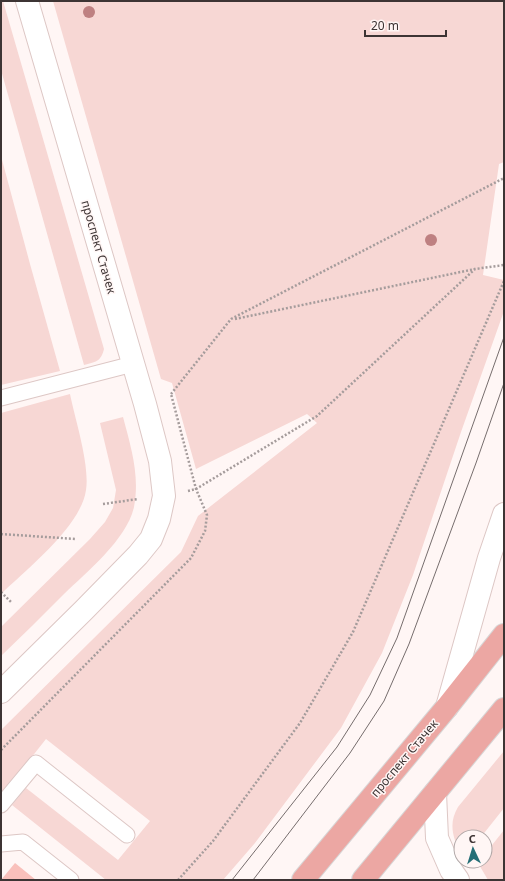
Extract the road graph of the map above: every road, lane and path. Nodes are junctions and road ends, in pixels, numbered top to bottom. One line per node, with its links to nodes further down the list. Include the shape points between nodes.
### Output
1 (27, 1): 7 (street, проспект Стачек)
2 (504, 178): 6 (path)
3 (504, 265): 4 (path)
4 (475, 269): 6 (path); 9 (path, via 317,416)
5 (504, 281): 27 (path, via 353,632 300,723 214,841)
6 (231, 319): 9 (path, via 171,394)
7 (133, 364): 8 (lane); 10 (street, проспект Стачек, via 160,461)
8 (1, 398)
9 (196, 489): 21 (path, via 207,516 205,531 191,558)
10 (164, 496): 11 (path); 18 (street, проспект Стачек, via 160,519 138,555)
11 (103, 504)
12 (504, 514): 19 (street)
13 (1, 534): 14 (path)
14 (76, 539)
15 (1, 592): 16 (path)
16 (12, 603)
17 (504, 635): 19 (main road, проспект Стачек)
18 (1, 692)
19 (447, 707): 28 (main road, проспект Стачек)
20 (504, 710): 22 (main road)
21 (1, 750)
22 (435, 793): 29 (main road); 30 (street, via 437,838)
23 (1, 805): 24 (lane, via 36,763)
24 (127, 835)
25 (1, 844): 26 (lane, via 23,842)
26 (71, 880)
27 (178, 880)
28 (303, 880)
29 (363, 880)
30 (458, 880)

